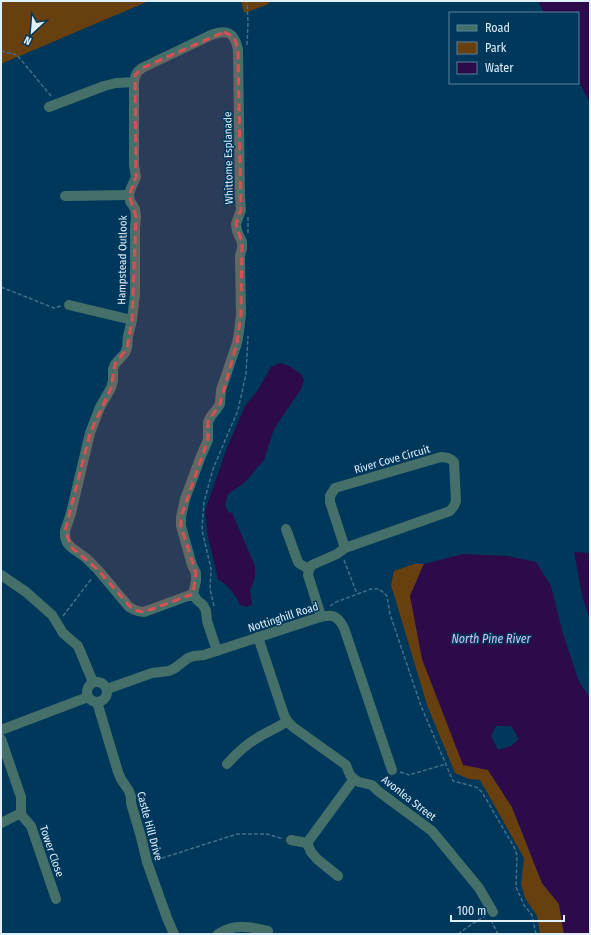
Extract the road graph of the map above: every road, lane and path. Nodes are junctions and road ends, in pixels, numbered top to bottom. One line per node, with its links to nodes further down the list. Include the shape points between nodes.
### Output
1 (248, 1): 2 (path, via 248,22)
2 (242, 49): 4 (street, via 230,34 219,32 138,70); 19 (street, Whittome Esplanade, via 241,210 236,224 242,242 241,314 237,343 221,390 220,404 208,422 208,440 182,510 181,526 196,573)
3 (1, 51): 5 (path, via 17,55)
4 (134, 82): 5 (street, via 104,86); 6 (street, via 136,177)
5 (54, 105)
6 (129, 195): 7 (street); 12 (street, Hampstead Outlook, via 136,217)
7 (65, 196)
8 (248, 211): 9 (path)
9 (248, 234)
10 (1, 287): 11 (path, via 54,308)
11 (69, 305): 12 (street)
12 (132, 320): 17 (street, Hampstead Outlook, via 127,348 114,364 111,388 90,433 65,531 67,543)
13 (248, 335): 21 (path, via 246,374 238,410 213,469 204,502 202,530 211,569 210,589)
14 (286, 529): 16 (street, via 298,562)
15 (341, 551): 15 (street, River Cove Circuit, via 450,511 456,501 454,462 447,457 441,457 335,488 330,496 330,502); 16 (street, River Cove Circuit, via 312,565); 20 (path, via 341,559 344,558)
16 (309, 569): 22 (street, via 308,575)
17 (98, 570): 19 (street, Hampstead Outlook, via 129,606 139,612); 23 (path)
18 (1, 574): 23 (street, via 44,607)
19 (193, 594): 25 (street, via 206,611)
20 (357, 594): 22 (path, via 336,602); 34 (path, via 379,589 387,596 390,614 421,706)
21 (214, 609)
22 (320, 613): 24 (street, Nottinghill Road); 35 (street, Nottinghill Road, via 332,615 341,622)
23 (58, 623): 26 (street, via 63,633 78,646)
24 (258, 637): 25 (street, Nottinghill Road); 30 (street)
25 (217, 651): 27 (street, Nottinghill Road, via 188,658 169,671 152,673)
26 (93, 682): 27 (street, via 103,684); 28 (street, via 87,688)
27 (107, 689): 29 (street, via 106,696)
28 (88, 697): 29 (street); 31 (street)
29 (98, 702): 41 (street, Castle Hill Drive, via 118,772 131,797)
30 (287, 721): 33 (street, via 258,737); 36 (street, via 346,765)
31 (1, 730)
32 (1, 739): 37 (street, via 21,797)
33 (226, 764)
34 (446, 764): 35 (path, via 409,775); 50 (path, via 453,781 476,787 482,792 514,847 517,855 516,887 532,915)
35 (392, 770)
36 (354, 779): 40 (street); 44 (street, Avonlea Street, via 372,785 432,831 479,888)
37 (20, 813): 38 (street); 43 (street, Tower Close, via 31,826)
38 (1, 823)
39 (291, 840): 40 (street); 41 (path, via 267,834 237,834)
40 (307, 843): 42 (street, via 317,859)
41 (147, 862): 46 (street, Castle Hill Drive)
42 (338, 876)
43 (56, 899)
44 (489, 914): 48 (path); 49 (path)
45 (268, 931): 47 (street, via 242,926)
46 (174, 934)
47 (218, 934)
48 (458, 934)
49 (498, 934)
50 (536, 934)

